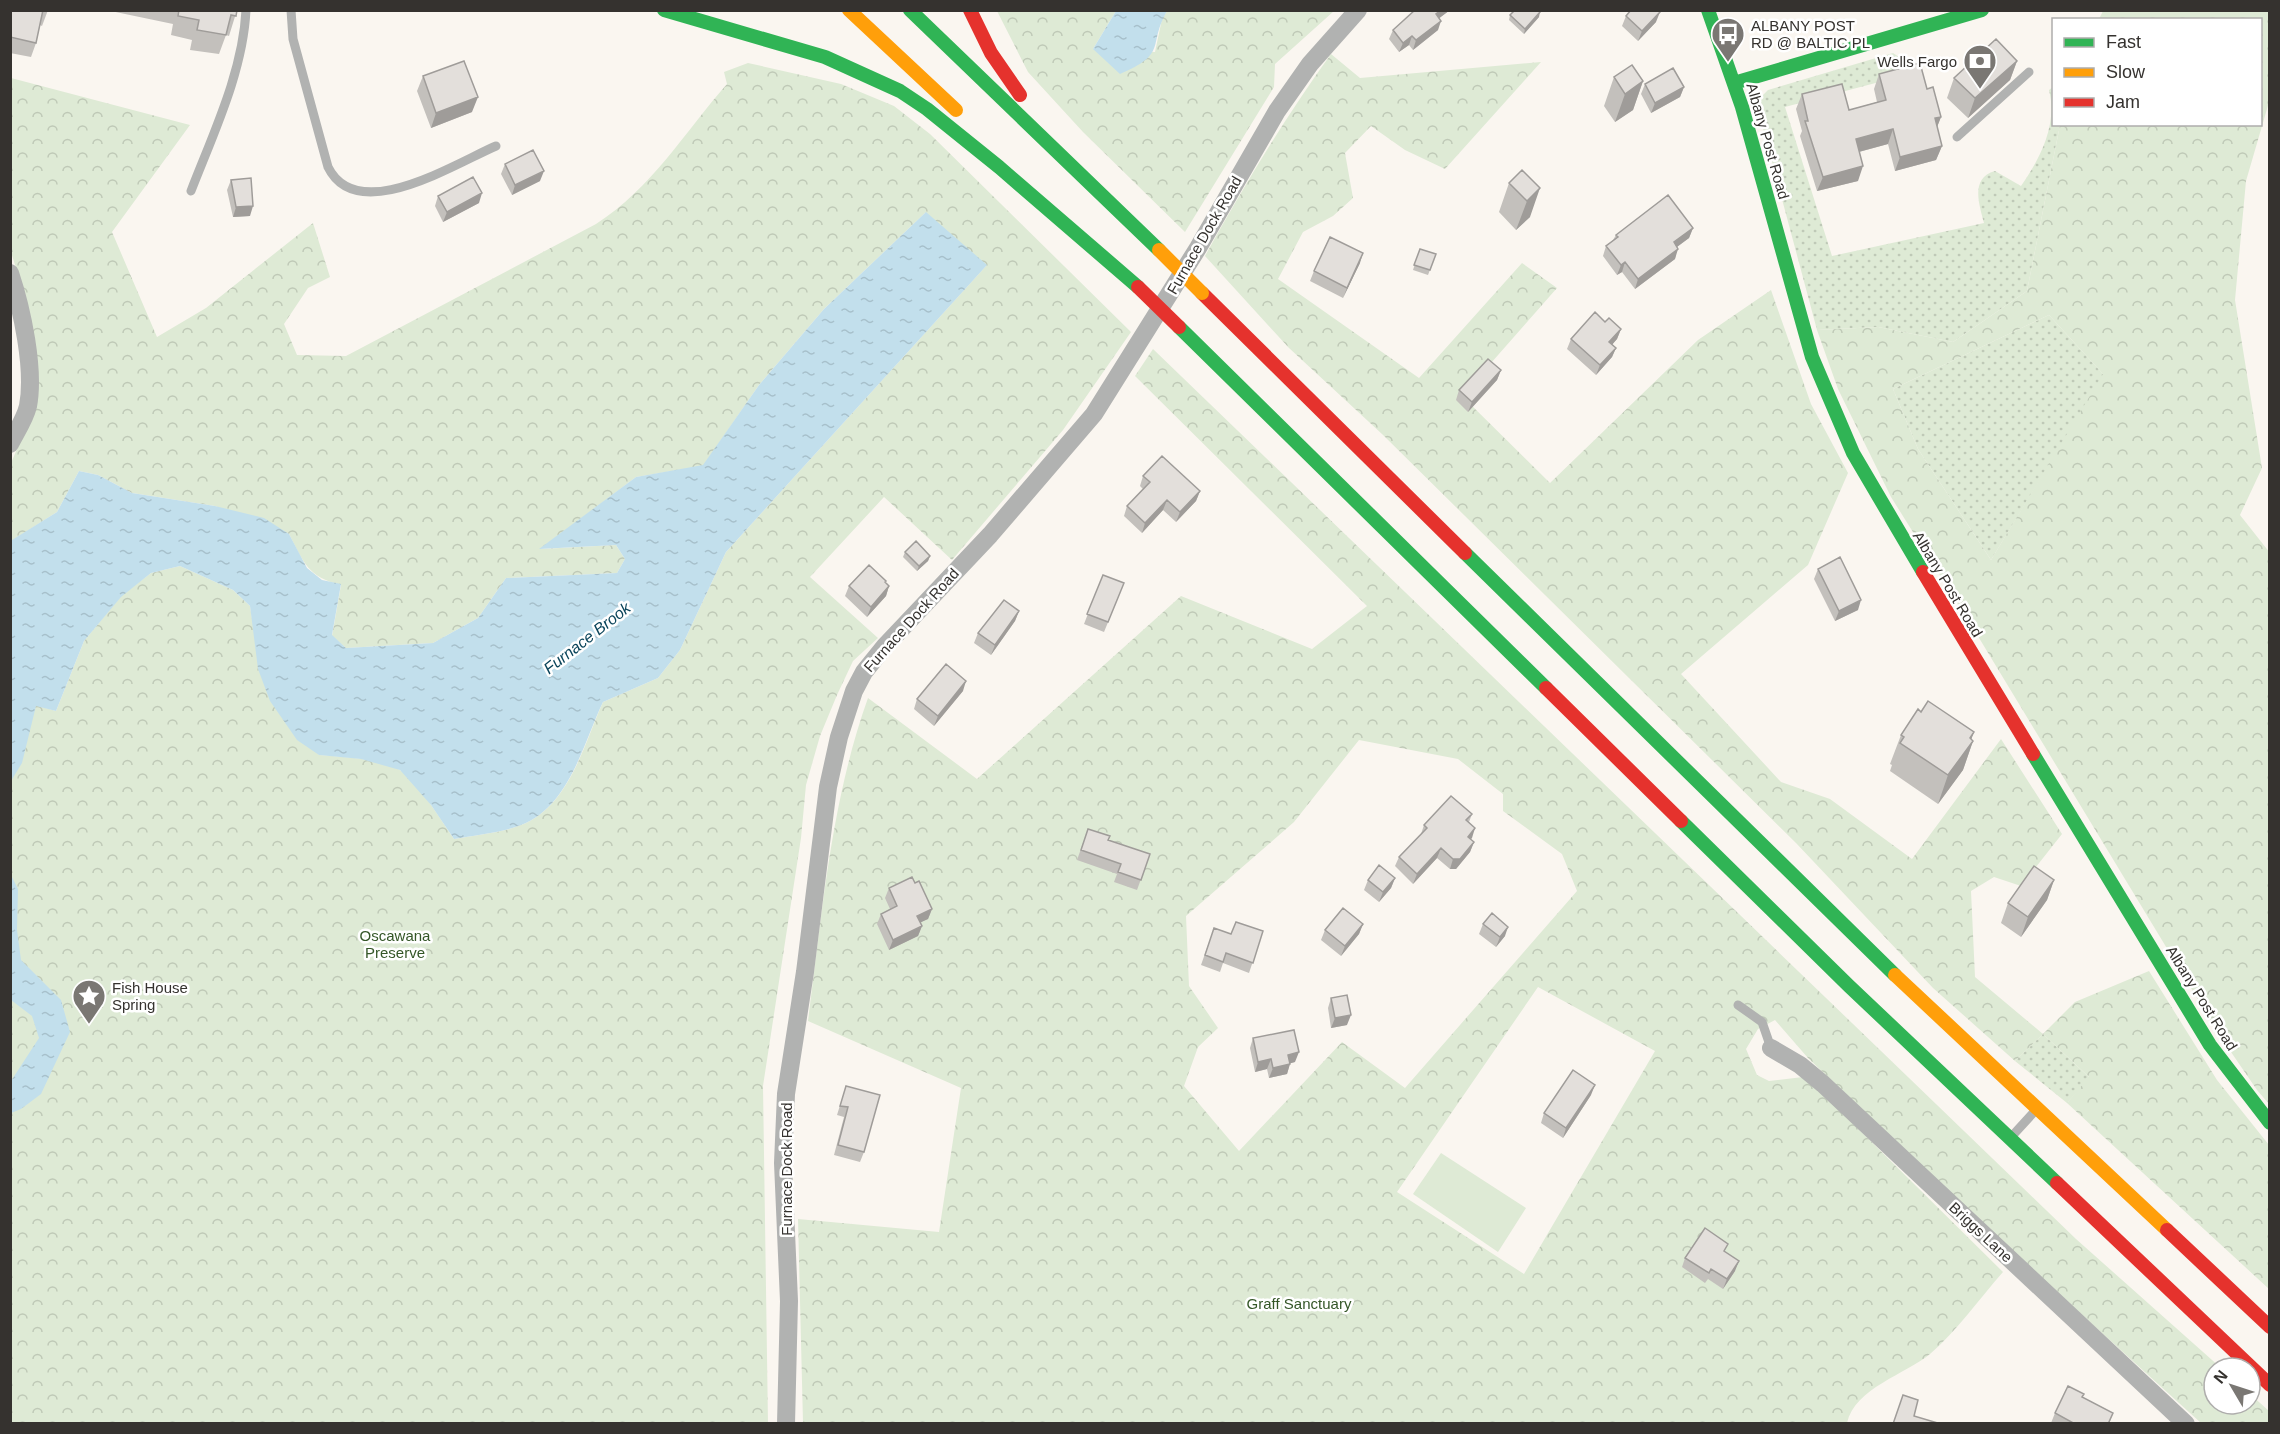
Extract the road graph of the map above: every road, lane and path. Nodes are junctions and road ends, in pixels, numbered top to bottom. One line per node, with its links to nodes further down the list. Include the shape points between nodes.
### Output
1 (246, 10): 16 (lane, via 227,96)
2 (291, 10): 15 (lane, via 293,39 335,181 362,193 391,192)
3 (664, 10): 19 (main road, via 794,47 858,70 900,91 999,167)
4 (849, 10): 12 (main road)
5 (910, 10): 17 (main road)
6 (970, 10): 17 (main road, via 1007,78)
7 (1358, 10): 28 (street, Furnace Dock Road, via 1310,64 1277,111 1198,248 1094,414 990,535 885,646 854,691 828,787 786,1094)
8 (1708, 10): 11 (main road, Albany Post Road)
9 (1982, 10): 11 (main road)
10 (2029, 72): 14 (lane)
11 (1734, 84): 24 (main road, Albany Post Road, via 1812,357 1853,453 2198,1026)
12 (963, 117)
13 (980, 132): 19 (main road)
14 (1957, 137)
15 (496, 146)
16 (191, 191)
17 (1159, 250): 23 (main road, bridge, via 1876,957)
18 (10, 273): 20 (street, via 25,342 29,389 28,408)
19 (1138, 287): 25 (main road, bridge)
20 (10, 444)
21 (1738, 1005): 22 (lane, via 1762,1022)
22 (1771, 1048): 29 (street, Briggs Lane, via 1822,1084)
23 (2037, 1109): 25 (lane); 26 (main road)
24 (2270, 1123)
25 (2009, 1139): 27 (main road)
26 (2270, 1327)
27 (2270, 1384)
28 (786, 1424)
29 (2186, 1424)

